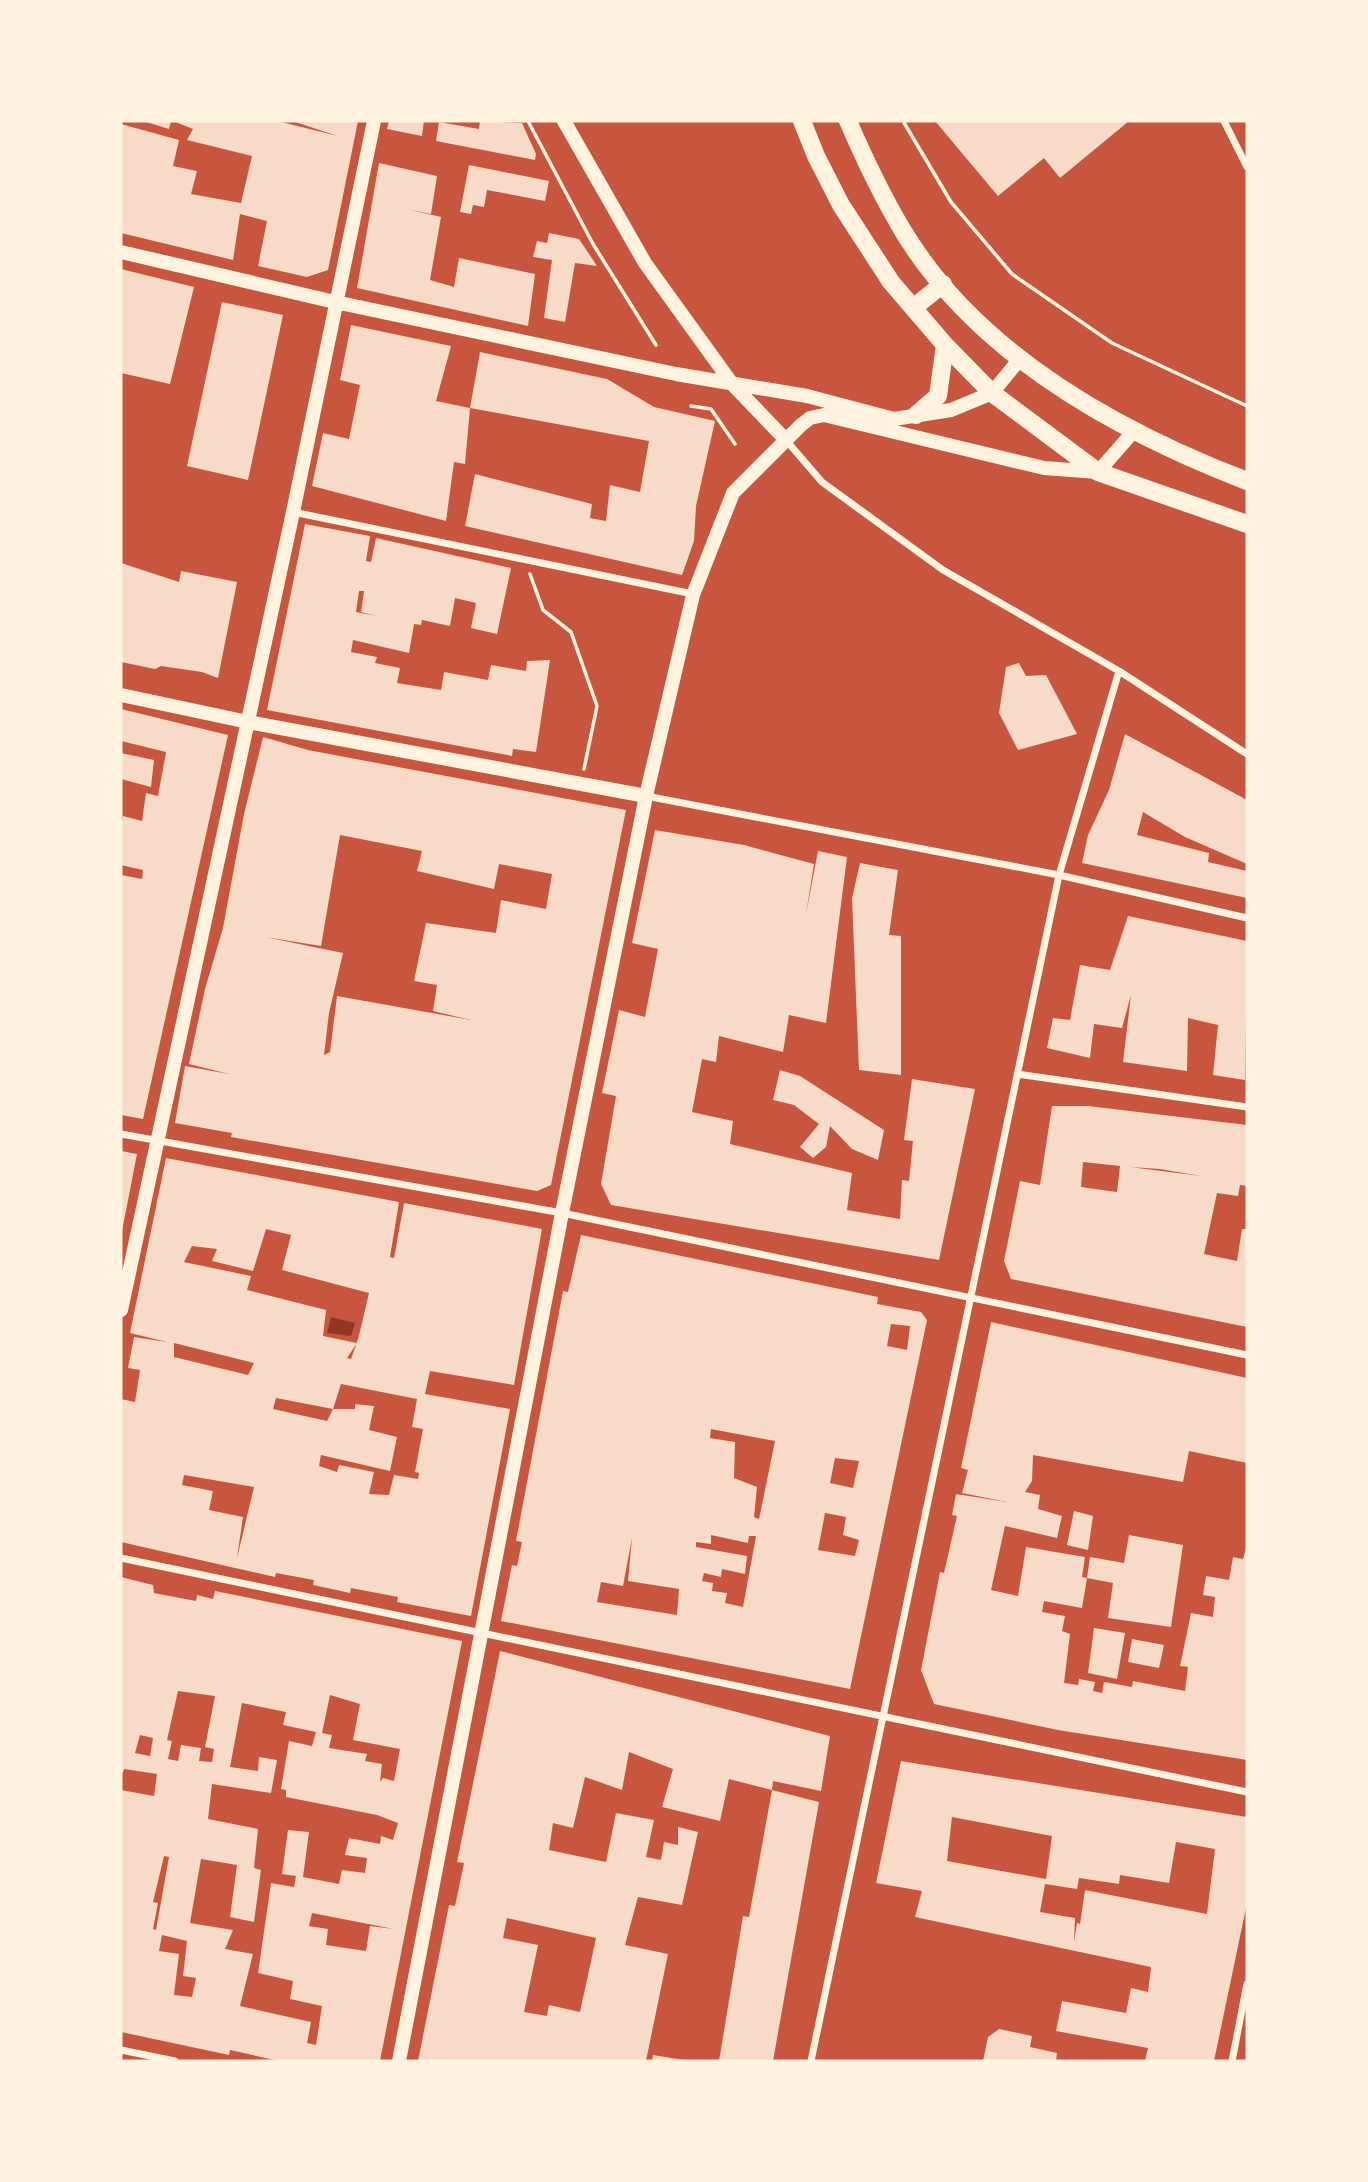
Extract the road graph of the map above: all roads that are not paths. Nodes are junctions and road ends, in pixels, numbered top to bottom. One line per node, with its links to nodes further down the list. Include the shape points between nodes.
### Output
1 (374, 121): 9 (main road)
2 (564, 121): 13 (main road, via 645,262)
3 (802, 121): 10 (main road, via 842,205)
4 (848, 121): 8 (main road, via 903,232)
5 (1224, 121): 6 (street)
6 (1247, 167)
7 (121, 251): 9 (main road)
8 (943, 284): 10 (main road); 12 (main road)
9 (335, 302): 13 (main road); 20 (main road)
10 (913, 308): 11 (main road)
11 (945, 345): 14 (main road); 15 (main road, via 937,396)
12 (1019, 360): 14 (main road); 16 (main road)
13 (733, 385): 15 (main road, via 788,392 894,419); 17 (main road)
14 (992, 393): 15 (main road, via 951,410); 18 (main road)
15 (916, 415)
16 (1133, 432): 18 (main road); 19 (main road)
17 (785, 439): 18 (main road, via 810,418 824,415 1044,468); 22 (main road, via 733,493); 23 (street, via 822,482 943,570)
18 (1098, 471): 21 (main road)
19 (1247, 481)
20 (293, 512): 22 (street); 25 (main road)
21 (1247, 524)
22 (693, 594): 27 (main road)
23 (1119, 671): 26 (street); 28 (street)
24 (121, 695): 25 (main road)
25 (248, 722): 27 (main road); 33 (main road)
26 (1247, 754)
27 (646, 796): 28 (street); 34 (main road)
28 (1059, 875): 29 (street); 30 (street)
29 (1247, 918)
30 (1017, 1074): 31 (street); 35 (street)
31 (1247, 1107)
32 (121, 1134): 33 (street)
33 (155, 1141): 34 (street); 36 (main road)
34 (562, 1213): 35 (street); 39 (main road)
35 (971, 1297): 37 (street); 40 (street)
36 (121, 1310)
37 (1247, 1355)
38 (121, 1558): 39 (street)
39 (484, 1633): 40 (street); 45 (main road)
40 (883, 1717): 41 (street); 46 (street)
41 (1247, 1792)
42 (1247, 1984): 47 (street)
43 (121, 2050): 44 (street)
44 (175, 2061)
45 (399, 2061)
46 (811, 2061)
47 (1232, 2061)

